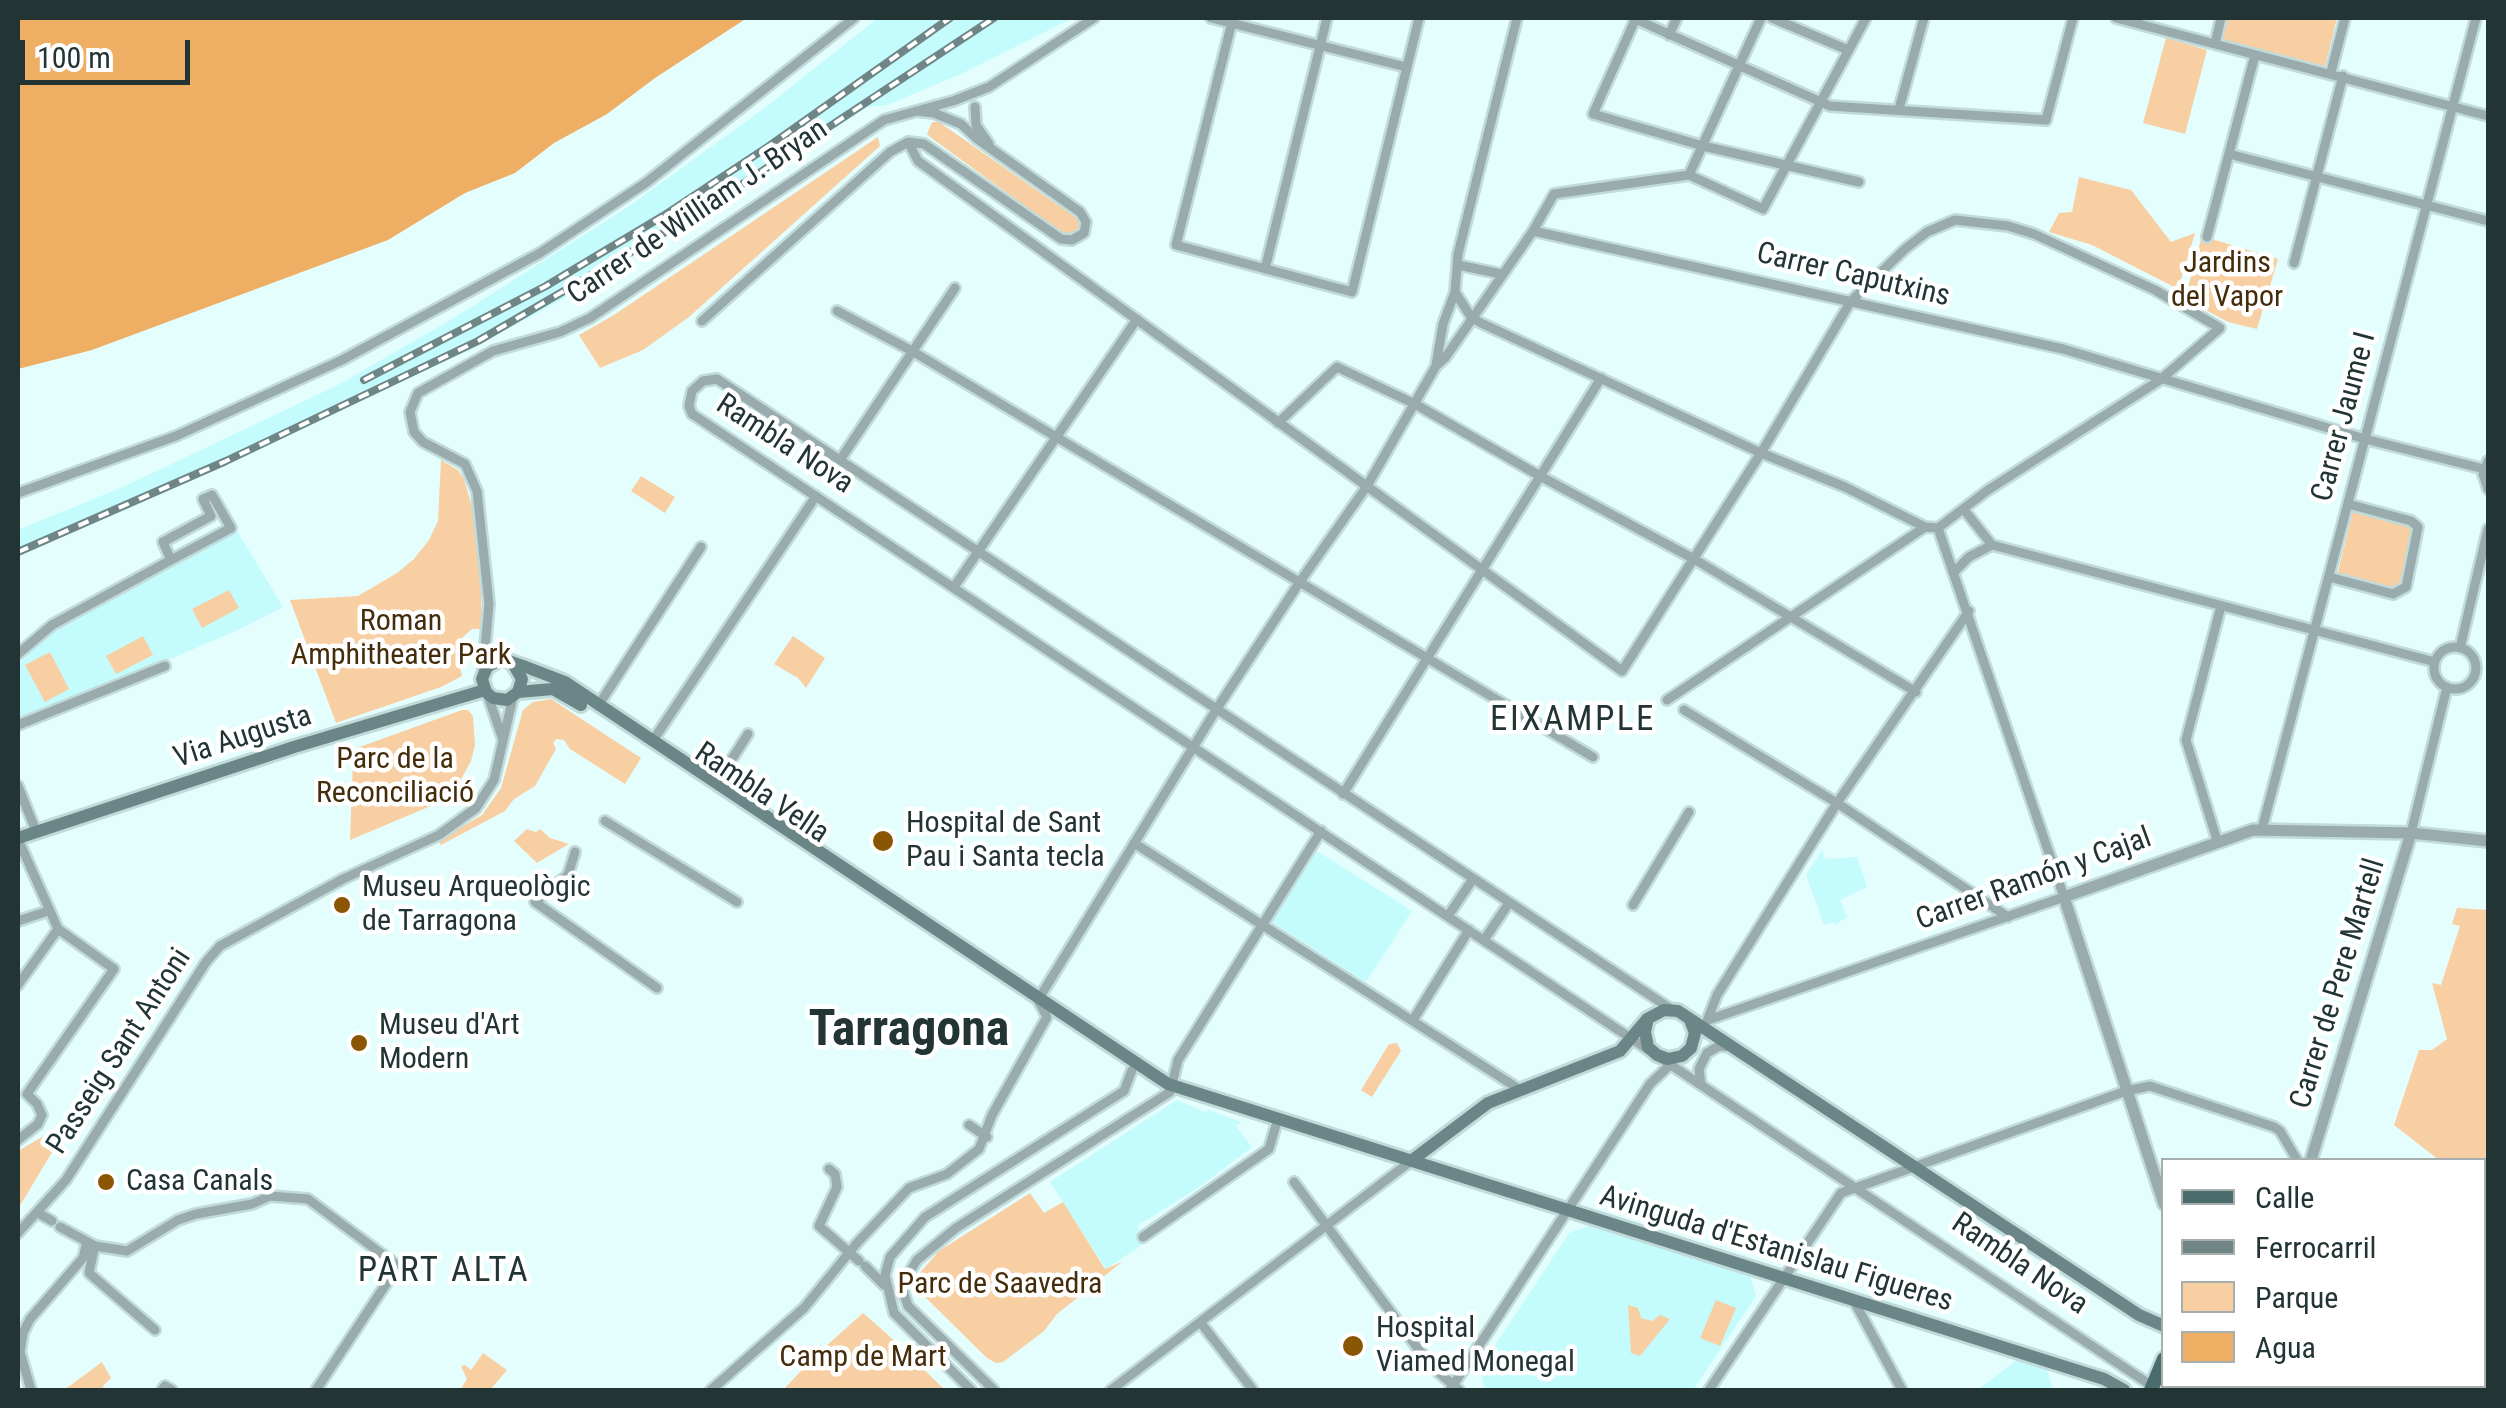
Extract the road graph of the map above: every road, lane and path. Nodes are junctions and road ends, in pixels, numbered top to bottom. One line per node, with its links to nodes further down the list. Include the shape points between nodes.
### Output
1 (854, 18): 75 (street, via 647,182 540,253 326,368 176,436)
2 (1094, 18): 29 (street)
3 (1211, 18): 18 (street)
4 (1327, 18): 22 (street)
5 (1419, 18): 25 (street)
6 (1518, 18): 51 (street)
7 (1635, 18): 20 (street); 39 (street, via 1593,114)
8 (1677, 18): 20 (street)
9 (1761, 18): 26 (street)
10 (1772, 18): 23 (street)
11 (1866, 18): 23 (street)
12 (1924, 18): 33 (street)
13 (2074, 18): 33 (street, via 2046,120)
14 (2116, 18): 21 (street)
15 (2221, 18): 21 (street)
16 (2345, 18): 27 (street)
17 (2474, 18): 19 (street); 32 (street, Carrer Jaume I)
18 (1232, 20): 22 (street); 52 (street, via 1176,245)
19 (2488, 22)
20 (1669, 36): 26 (street)
21 (2215, 44): 24 (street)
22 (1320, 46): 25 (street); 52 (street)
23 (1848, 50): 31 (street)
24 (2255, 55): 27 (street); 41 (street)
25 (1406, 66): 52 (street, via 1352,292)
26 (1739, 66): 31 (street); 39 (street)
27 (2331, 72): 28 (street)
28 (2342, 76): 32 (street); 44 (street)
29 (989, 87): 30 (street, Carrer de William J. Bryan); 35 (street)
30 (957, 99): 34 (street, Carrer de William J. Bryan); 35 (street, via 970,100); 37 (street, via 948,112)
31 (1820, 103): 33 (street); 42 (street)
32 (2454, 104): 36 (street); 46 (street, Carrer Jaume I)
33 (1899, 109)
34 (908, 110): 37 (street); 102 (street, Carrer de William J. Bryan, via 612,305 560,332 493,350 418,393 410,412 414,432 470,470 480,510 489,604)
35 (975, 112): 37 (street); 40 (street)
36 (2488, 116)
37 (957, 122): 40 (street)
38 (908, 142): 40 (street, via 920,142 1056,236 1072,240 1084,233 1080,212); 58 (street, via 918,162); 60 (street)
39 (1703, 146): 42 (street); 43 (street)
40 (994, 150)
41 (2229, 154): 44 (street); 49 (street)
42 (1786, 164): 43 (street, via 1763,209); 45 (street)
43 (1690, 175): 48 (street, via 1554,194)
44 (2314, 176): 46 (street); 50 (street)
45 (1860, 182)
46 (2426, 205): 47 (street); 68 (street, Carrer Jaume I)
47 (2488, 221)
48 (1533, 231): 53 (street); 56 (street, Carrer Caputxins)
49 (2207, 237)
50 (2294, 263)
51 (1458, 265): 53 (street); 55 (street)
52 (1265, 270)
53 (1500, 274): 59 (street)
54 (956, 288): 61 (street)
55 (1455, 292): 59 (street); 62 (street)
56 (1851, 302): 64 (street, Carrer Caputxins, via 2063,349); 64 (street, via 1905,249 1946,222 2008,226 2069,248 2220,328); 69 (street)
57 (838, 311): 61 (street)
58 (1137, 320): 66 (street); 67 (street)
59 (1476, 320): 62 (street); 63 (street)
60 (702, 321)
61 (912, 351): 67 (street); 70 (street)
62 (1436, 366): 65 (street)
63 (1601, 378): 69 (street); 72 (street)
64 (2160, 380): 68 (street, Carrer Caputxins); 78 (street)
65 (1415, 404): 66 (street, via 1337,366); 72 (street); 73 (street)
66 (1278, 423): 73 (street)
67 (1056, 437): 84 (street); 90 (street)
68 (2365, 439): 71 (street, Carrer Caputxins); 77 (street, Carrer Jaume I)
69 (1761, 453): 79 (street); 85 (street)
70 (840, 460): 76 (street, Rambla Nova, via 718,379 702,381 692,392 692,414); 84 (street, Rambla Nova)
71 (2486, 465): 74 (street)
72 (1540, 476): 85 (street); 87 (street)
73 (1367, 486): 87 (street); 90 (street)
74 (2488, 489)
75 (18, 493)
76 (816, 496): 91 (street, Rambla Nova); 116 (street)
77 (2348, 504): 89 (street, Carrer Jaume I); 89 (street, via 2418,527 2406,588 2393,594)
78 (1968, 507): 80 (street); 82 (street)
79 (1925, 527): 80 (street); 94 (street)
80 (1938, 528): 88 (street)
81 (2488, 529): 96 (street)
82 (1992, 545): 88 (street); 92 (street)
83 (701, 548): 110 (street)
84 (978, 552): 91 (street); 111 (street, Rambla Nova)
85 (1694, 559): 87 (street, via 1622,670); 94 (street)
86 (171, 560): 86 (street, via 231,528 212,495 203,500 211,516 163,542); 97 (street, via 52,625)
87 (1482, 569): 98 (street)
88 (1954, 572): 93 (street)
89 (2329, 577): 95 (street, Carrer Jaume I)
90 (1299, 583): 98 (street); 111 (street)
91 (954, 588): 117 (street, Rambla Nova)
92 (2221, 606): 95 (street); 130 (street, via 2186,740)
93 (1969, 611): 107 (street); 135 (street)
94 (1791, 614): 107 (street); 109 (street)
95 (2314, 630): 100 (street); 125 (street, Carrer Jaume I)
96 (2460, 648): 100 (street, via 2444,650); 103 (street, via 2474,660)
97 (18, 654)
98 (1427, 659): 118 (street); 121 (street)
99 (512, 662): 102 (main road, via 492,662); 108 (main road, via 522,679); 110 (main road, Rambla Vella, via 565,682)
100 (2435, 662): 105 (street, via 2435,675)
101 (165, 666): 113 (street)
102 (483, 672): 106 (main road)
103 (2475, 674): 104 (street); 105 (street, via 2464,687)
104 (2488, 678)
105 (2447, 688): 128 (street)
106 (486, 692): 108 (main road, via 500,700); 115 (street); 126 (main road, Via Augusta)
107 (1916, 692): 122 (street)
108 (516, 694): 115 (street, Passeig Sant Antoni); 151 (main road, Rambla Vella, via 547,688 565,694)
109 (1667, 700)
110 (598, 706): 116 (main road, Rambla Vella)
111 (1216, 710): 117 (street); 121 (street, Rambla Nova)
112 (1684, 710): 122 (street)
113 (18, 725)
114 (748, 734): 119 (street)
115 (503, 740): 180 (street, Passeig Sant Antoni, via 494,780 464,818 220,946)
116 (652, 742): 119 (main road, Rambla Vella)
117 (1194, 746): 127 (street, Rambla Nova); 132 (street)
118 (1594, 757)
119 (716, 784): 149 (main road, Rambla Vella)
120 (18, 786): 126 (street)
121 (1343, 794): 134 (street, Rambla Nova)
122 (1837, 803): 141 (street); 155 (street, via 1717,995)
123 (1688, 812): 138 (street)
124 (605, 821): 136 (street)
125 (2262, 829): 128 (street, Carrer Ramón y Cajal); 130 (street, Carrer Ramón y Cajal)
126 (36, 831): 129 (main road, Via Augusta)
127 (1321, 831): 140 (street, Rambla Nova); 143 (street)
128 (2410, 834): 131 (street, Carrer Ramón y Cajal); 171 (street, Carrer de Pere Martell)
129 (18, 839): 139 (street)
130 (2217, 840): 135 (street, Carrer Ramón y Cajal)
131 (2488, 841)
132 (1134, 843): 143 (street); 149 (street)
133 (575, 852): 148 (street, via 568,874 536,902)
134 (1473, 879): 137 (street, Rambla Nova); 140 (street)
135 (2064, 897): 141 (street, Carrer Ramón y Cajal); 165 (street)
136 (737, 902)
137 (1509, 903): 146 (street); 150 (street, Rambla Nova)
138 (1633, 905)
139 (48, 911): 142 (street); 144 (street)
140 (1448, 916): 145 (street, Rambla Nova)
141 (2008, 917): 155 (street, Carrer Ramón y Cajal)
142 (18, 921)
143 (1263, 924): 154 (street); 164 (street, via 1178,1060)
144 (58, 929): 147 (street); 166 (street, via 114,969)
145 (1469, 930): 146 (street, Rambla Nova); 154 (street)
146 (1484, 940): 156 (street, Rambla Nova)
147 (18, 985)
148 (657, 988)
149 (1038, 1000): 151 (street); 161 (main road, Rambla Vella); 164 (main road)
150 (1671, 1010): 152 (main road); 153 (main road)
151 (1048, 1016): 160 (main road, Rambla Vella); 169 (street)
152 (1652, 1017): 156 (main road); 159 (main road, via 1648,1047)
153 (1688, 1018): 155 (main road, Rambla Nova); 157 (main road)
154 (1413, 1020): 163 (street)
155 (1706, 1024): 157 (street); 158 (main road, Rambla Nova)
156 (1632, 1039): 159 (street, Rambla Nova); 163 (main road, via 1620,1051)
157 (1693, 1042): 159 (main road, via 1687,1052)
158 (1734, 1048): 162 (street, via 1707,1053); 174 (main road, Rambla Nova)
159 (1665, 1059): 162 (street, Rambla Nova); 179 (street)
160 (1132, 1070): 164 (main road, Rambla Vella); 187 (street, via 1128,1087 925,1218 890,1257)
161 (1151, 1075): 164 (main road, Avinguda d'Estanislau Figueres)
162 (1701, 1085): 177 (street, Rambla Nova)
163 (1519, 1088): 173 (main road)
164 (1172, 1089): 167 (main road, Avinguda d'Estanislau Figueres); 173 (main road, Avinguda d'Estanislau Figueres); 198 (street, via 917,1260 902,1288 904,1299)
165 (2126, 1091): 172 (street, via 2150,1086 2274,1127); 174 (street); 178 (street)
166 (22, 1092): 170 (street, via 42,1115)
167 (1276, 1125): 173 (main road, Avinguda d'Estanislau Figueres); 183 (street, via 1268,1149)
168 (969, 1126): 169 (street)
169 (986, 1137): 185 (street, via 947,1174 909,1188)
170 (18, 1140)
171 (2313, 1154)
172 (2296, 1158)
173 (1410, 1161): 179 (main road, Avinguda d'Estanislau Figueres); 181 (street)
174 (1913, 1166): 177 (street); 190 (main road, Rambla Nova)
175 (828, 1169): 185 (street, via 837,1187 820,1226)
176 (1294, 1182): 181 (street)
177 (1857, 1188): 186 (street, via 1841,1194); 192 (street, Rambla Nova)
178 (2161, 1195)
179 (1567, 1210): 186 (main road, Avinguda d'Estanislau Figueres); 193 (street)
180 (38, 1213): 182 (street, Passeig Sant Antoni); 184 (street)
181 (1326, 1226): 189 (street); 193 (street)
182 (18, 1233)
183 (1143, 1237)
184 (94, 1244): 191 (street, via 89,1273); 194 (street, via 23,1333 20,1352); 195 (street, via 132,1250 196,1214 270,1196 308,1198 398,1266)
185 (845, 1257): 187 (street, via 862,1263); 196 (street, via 804,1308)
186 (1783, 1279): 188 (main road, Avinguda d'Estanislau Figueres); 201 (street)
187 (886, 1287): 197 (street, via 894,1313)
188 (1854, 1301): 202 (street); 203 (main road, Avinguda d'Estanislau Figueres)
189 (1200, 1322): 199 (street); 200 (street)
190 (2161, 1325)
191 (155, 1330)
192 (2152, 1388)
193 (1453, 1389)
194 (30, 1390)
195 (316, 1390)
196 (711, 1390)
197 (971, 1390)
198 (994, 1390)
199 (1111, 1390)
200 (1254, 1390)
201 (1708, 1390)
202 (1902, 1390)
203 (2124, 1390)

